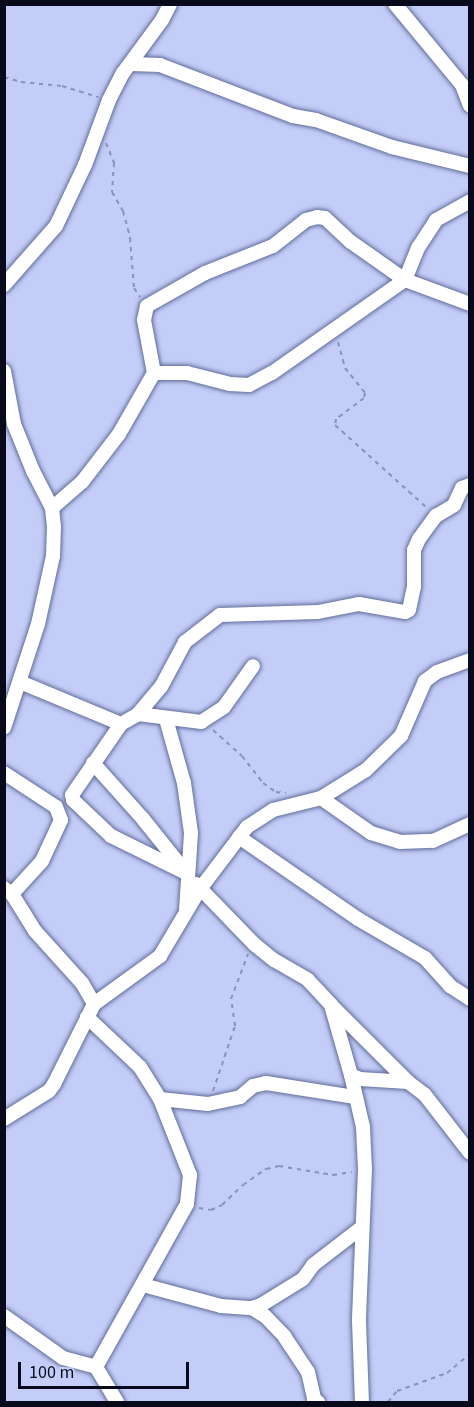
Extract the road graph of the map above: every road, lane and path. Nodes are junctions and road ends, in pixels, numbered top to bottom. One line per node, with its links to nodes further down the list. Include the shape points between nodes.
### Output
1 (170, 4): 3 (street)
2 (394, 4): 6 (street, via 462,86)
3 (132, 64): 5 (street); 8 (street, via 160,65 293,116)
4 (4, 77): 5 (path, via 62,86)
5 (109, 100): 7 (street)
6 (470, 106)
7 (98, 130): 11 (street, via 56,226); 13 (path, via 114,163 112,192 126,220 134,288)
8 (470, 166)
9 (470, 201): 10 (street, via 436,220 418,248)
10 (405, 280): 12 (street); 13 (street, via 351,242 325,218 316,217 306,220 273,246 205,273); 14 (street)
11 (4, 285)
12 (470, 304)
13 (147, 306): 16 (street, via 144,320)
14 (333, 332): 16 (street, via 249,385 187,373); 19 (path, via 344,355 345,368 365,393 364,398 336,419 335,425)
15 (4, 371): 18 (street, via 14,424)
16 (154, 372): 18 (street, via 119,434 82,482)
17 (470, 485): 19 (street, via 462,488 454,505)
18 (52, 508): 22 (street, via 53,556)
19 (436, 516): 23 (street, via 414,550 409,610 359,604 318,612 220,615 185,642 160,687)
20 (470, 660): 31 (street, via 428,677 401,736 366,770)
21 (253, 666): 26 (street, via 224,707)
22 (20, 682): 25 (street); 27 (street)
23 (138, 714): 24 (street); 27 (street)
24 (166, 719): 26 (street); 34 (street, via 184,783 191,833)
25 (6, 721)
26 (201, 722): 30 (path, via 234,748 263,783 276,792)
27 (121, 724): 28 (street)
28 (93, 763): 34 (street); 34 (street, via 72,795 73,800 111,836)
29 (4, 773): 36 (street, via 56,807 61,820 42,861)
30 (296, 795)
31 (321, 798): 32 (street, via 370,833 400,842 433,841); 33 (street, via 273,810)
32 (470, 824)
33 (239, 837): 35 (street); 39 (street, via 358,919 425,958 450,986)
34 (188, 874): 35 (street); 37 (street)
35 (200, 889): 37 (street); 38 (street)
36 (8, 891): 40 (street, via 35,931 82,983)
37 (186, 913): 40 (street, via 160,956)
38 (254, 944): 41 (street, via 308,980); 47 (path, via 231,999 235,1026)
39 (470, 999)
40 (94, 1004): 42 (street)
41 (331, 1005): 43 (street); 44 (street)
42 (87, 1017): 46 (street, via 140,1067); 48 (street, via 49,1091)
43 (351, 1076): 44 (street); 45 (street)
44 (408, 1082): 49 (street, via 425,1095)
45 (354, 1096): 47 (street, via 266,1083 253,1086 240,1097); 50 (street, via 363,1127)
46 (160, 1099): 47 (street); 51 (street, via 190,1175)
47 (208, 1104)
48 (4, 1119)
49 (470, 1153)
50 (365, 1169): 51 (path, via 333,1175 279,1166 266,1169 211,1210); 52 (street)
51 (188, 1204): 53 (street)
52 (361, 1228): 54 (street, via 313,1265 303,1278); 60 (street)
53 (143, 1285): 54 (street, via 221,1306); 57 (street)
54 (252, 1308): 59 (street, via 285,1336 308,1372)
55 (4, 1316): 57 (street, via 63,1358)
56 (470, 1354): 61 (path, via 447,1373 397,1391)
57 (96, 1367): 58 (street)
58 (117, 1402)
59 (318, 1402)
60 (362, 1402)
61 (388, 1402)

